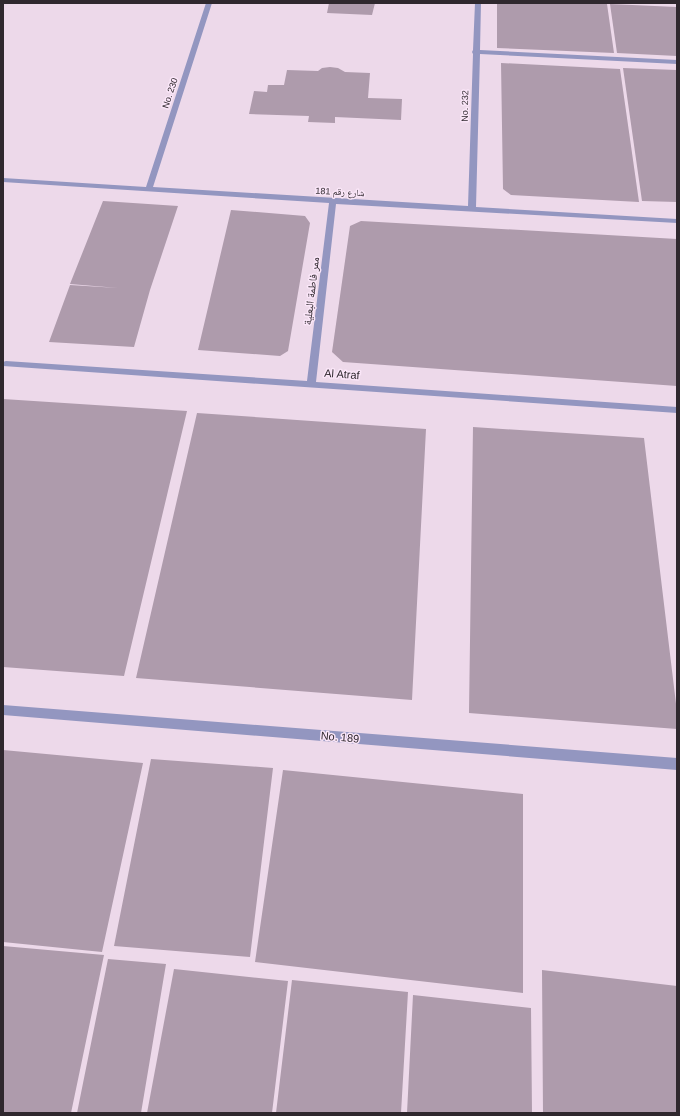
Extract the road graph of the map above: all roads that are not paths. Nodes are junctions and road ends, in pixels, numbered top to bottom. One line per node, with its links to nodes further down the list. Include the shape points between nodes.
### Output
1 (209, 3): 6 (street, No. 230)
2 (478, 3): 3 (street, No. 232)
3 (475, 52): 4 (street); 8 (street, No. 232)
4 (677, 62)
5 (3, 180): 6 (street, شارع رقم 181)
6 (149, 189): 7 (street, شارع رقم 181)
7 (333, 201): 8 (street, شارع رقم 181); 11 (street, ممر فاطمة البعلية)
8 (472, 209): 9 (street, شارع رقم 181)
9 (677, 221)
10 (4, 364): 11 (street, Al Atraf)
11 (311, 384): 12 (street, Al Atraf)
12 (677, 410)
13 (3, 710): 14 (street, No. 189)
14 (677, 764)

